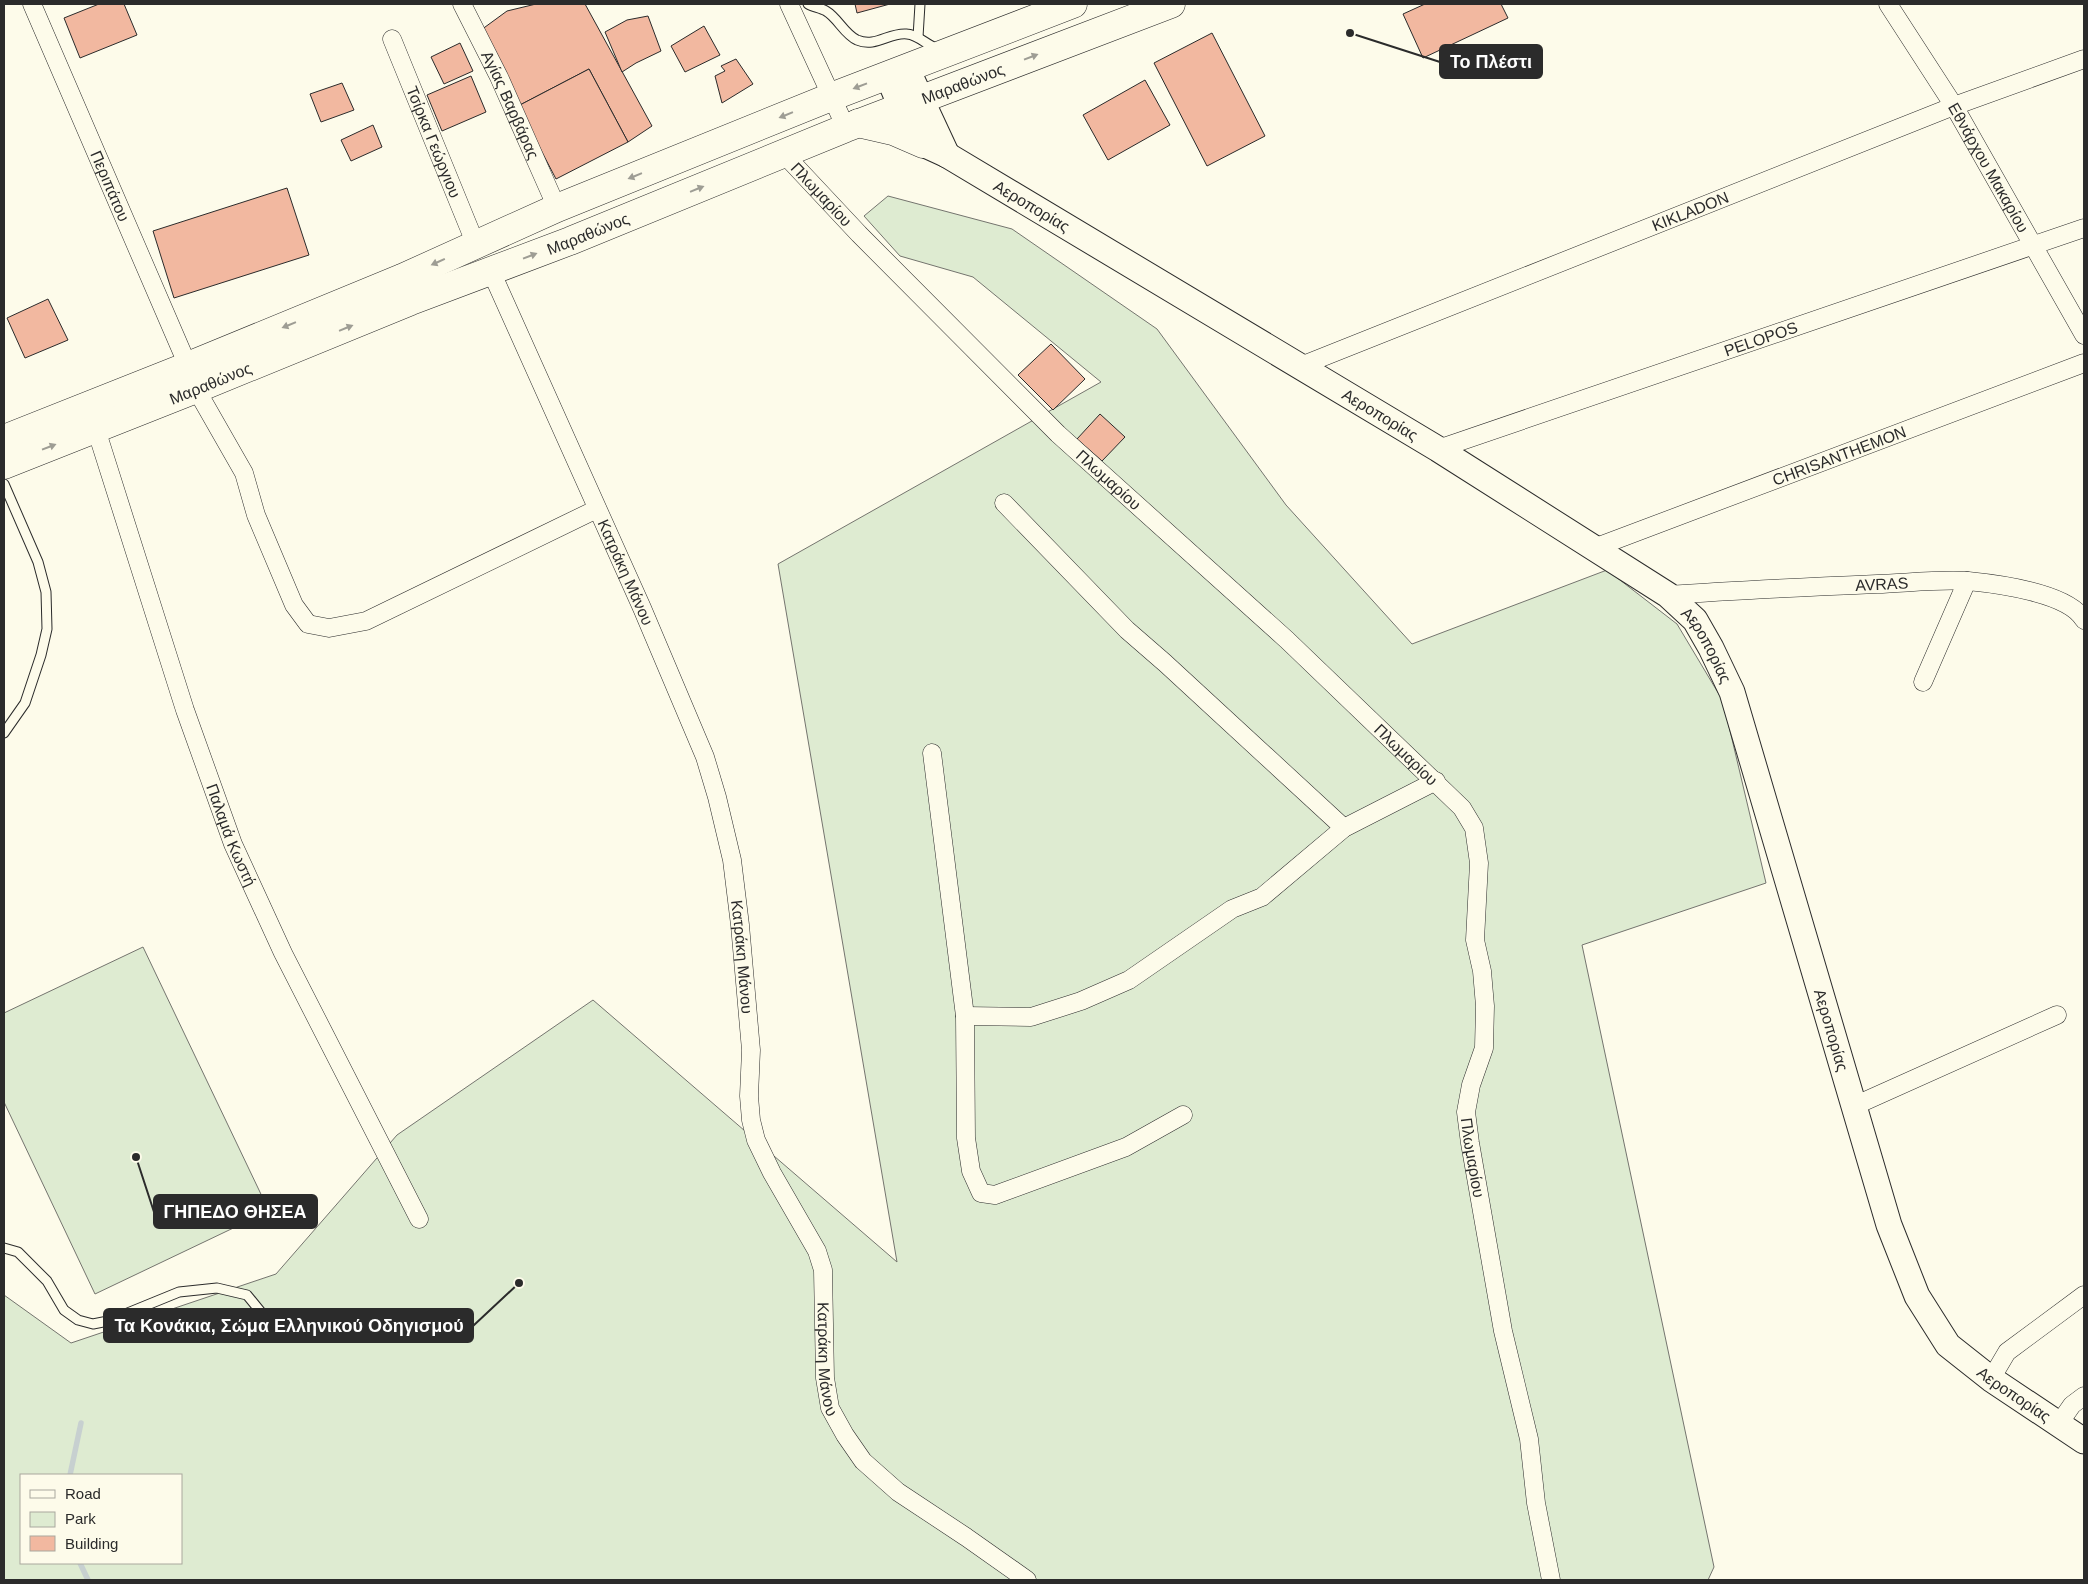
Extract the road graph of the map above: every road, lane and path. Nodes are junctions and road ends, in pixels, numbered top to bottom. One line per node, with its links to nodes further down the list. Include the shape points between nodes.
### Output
1 (32, 4): 28 (street, Περιπάτου)
2 (462, 4): 20 (street, Αγίας Βαρβάρας, via 499,77)
3 (789, 4): 14 (street)
4 (808, 4): 9 (lane, via 826,11 849,35 864,42 906,34)
5 (920, 4): 9 (lane)
6 (1073, 4): 11 (main road, Μαραθώνος)
7 (1171, 4): 15 (main road, Μαραθώνος, one-way to 7)
8 (1888, 4): 16 (street, Εθνάρχου Μακαρίου)
9 (918, 37): 11 (lane, via 930,46)
10 (392, 39): 22 (street, Τσίρκα Γεώργιου)
11 (948, 52): 13 (main road, Μαραθώνος)
12 (2084, 59): 16 (street, KIKLADON)
13 (897, 72): 14 (main road, Μαραθώνος, one-way to 14); 15 (street)
14 (831, 97): 17 (street); 20 (main road, Μαραθώνος, one-way to 20)
15 (911, 103): 17 (main road, Μαραθώνος); 18 (street)
16 (1954, 106): 23 (street, Εθνάρχου Μακαρίου); 27 (street, KIKLADON)
17 (852, 126): 18 (main road, via 893,131); 19 (main road, Μαραθώνος)
18 (935, 150): 27 (street, Αεροπορίας)
19 (784, 154): 24 (main road, Μαραθώνος, one-way to 19); 43 (street, Πλωμαρίου, via 1058,434 1287,640)
20 (557, 208): 22 (main road, Μαραθώνος)
21 (2084, 228): 23 (street, PELOPOS)
22 (476, 245): 28 (main road, Μαραθώνος, one-way to 28)
23 (2033, 247): 25 (street, Εθνάρχου Μακαρίου); 31 (street, PELOPOS)
24 (490, 271): 28 (main road, Μαραθώνος, one-way to 24); 35 (street, Κατράκη Μάνου)
25 (2084, 335)
26 (2084, 364): 36 (street, CHRISANTHEMON)
27 (1298, 367): 31 (street, Αεροπορίας)
28 (192, 378): 29 (main road, Μαραθώνος); 30 (main road, Μαραθώνος); 35 (street, Περιπάτου, via 244,473 256,515 294,605 308,624 329,628 366,621)
29 (96, 429): 32 (main road, Μαραθώνος, one-way to 29); 49 (street, Παλαμά Κωστή, via 186,710 233,844 283,953)
30 (4, 439)
31 (1438, 449): 36 (street, Αεροπορίας)
32 (4, 465)
33 (4, 484): 41 (lane, via 38,562 46,592 47,630 24,703)
34 (1004, 503): 44 (street, via 1127,630)
35 (597, 509): 57 (street, Κατράκη Μάνου, via 687,712 717,797 732,860 740,925 751,1050 751,1120 756,1140 817,1251 823,1270 825,1378 830,1408 864,1461 898,1492)
36 (1594, 548): 38 (street, Αεροπορίας)
37 (1968, 581): 38 (street, AVRAS); 39 (street, AVRAS, via 2042,594 2060,601); 40 (street)
38 (1668, 595): 47 (street, Αεροπορίας, via 1695,620 1732,692)
39 (2084, 620)
40 (1923, 682)
41 (4, 733)
42 (932, 754): 46 (street)
43 (1436, 781): 44 (street); 58 (street, Πλωμαρίου, via 1462,808 1474,828 1478,863 1475,940 1485,1006 1484,1048 1466,1112 1503,1331 1529,1439 1536,1503)
44 (1344, 828): 46 (street, via 1262,897 1232,909 1129,980 1081,1001 1031,1017)
45 (2057, 1015): 47 (street)
46 (965, 1016): 48 (street, via 966,1138 971,1171 981,1193 995,1195 1126,1147)
47 (1854, 1106): 53 (street, Αεροπορίας, via 1889,1225 1917,1296 1948,1345)
48 (1183, 1115)
49 (419, 1219)
50 (4, 1248): 52 (lane, via 18,1252 47,1280 64,1310 78,1320 93,1324 179,1292 217,1288 246,1295)
51 (2084, 1295): 53 (street, via 2007,1352)
52 (265, 1317)
53 (1990, 1379): 55 (street, Αεροπορίας)
54 (2084, 1396): 55 (street, via 2072,1405)
55 (2058, 1425): 56 (street, Αεροπορίας)
56 (2084, 1441)
57 (1027, 1580)
58 (1551, 1580)

